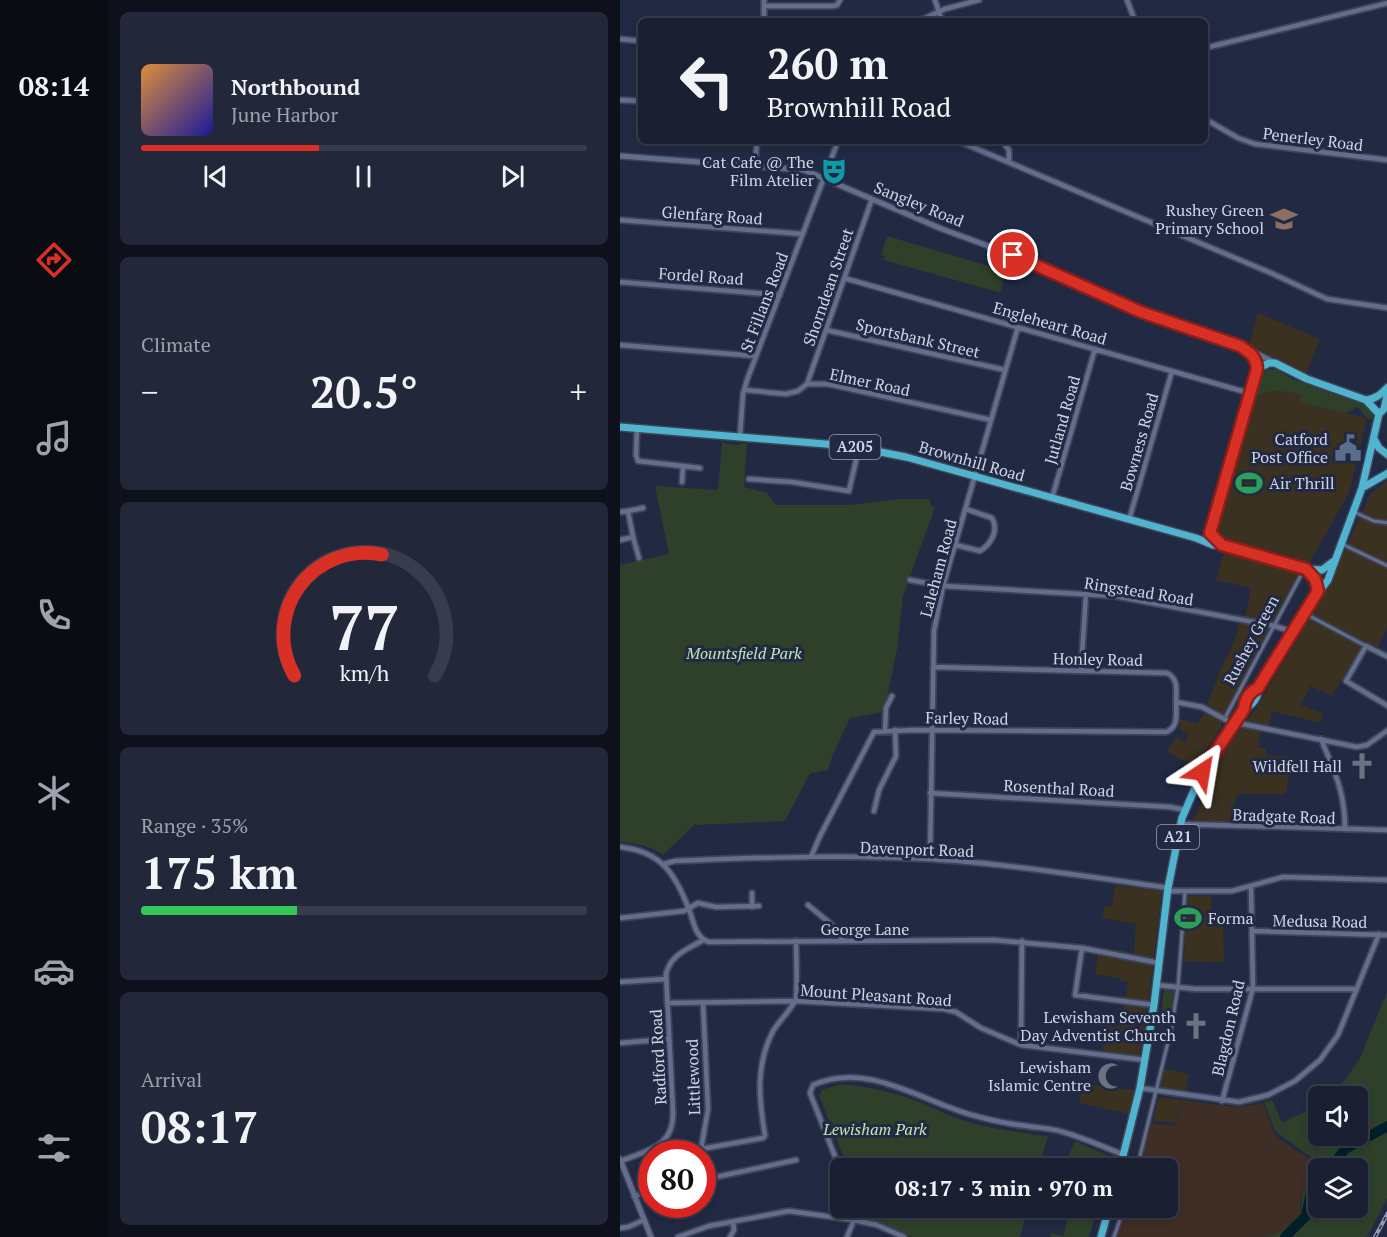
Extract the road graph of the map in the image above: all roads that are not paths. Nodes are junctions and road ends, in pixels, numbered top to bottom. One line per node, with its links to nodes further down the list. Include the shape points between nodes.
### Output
1 (840, 0): 5 (street, via 833,6)
2 (935, 0): 7 (street)
3 (979, 0): 7 (street)
4 (1127, 0): 10 (street)
5 (764, 3)
6 (1388, 3): 13 (street)
7 (938, 12): 8 (street); 9 (street)
8 (925, 18)
9 (941, 18)
10 (1134, 18)
11 (620, 39): 12 (street)
12 (638, 41)
13 (1208, 47)
14 (620, 100): 15 (street)
15 (638, 101)
16 (1208, 121): 22 (street, Penerley Road, via 1254,144)
17 (757, 144): 24 (street)
18 (837, 144): 25 (street, St Fillans Road)
19 (965, 144): 23 (street)
20 (1004, 144): 23 (street, via 1009,150)
21 (620, 156): 24 (street, Sangley Road)
22 (1388, 160)
23 (1009, 162): 32 (street, via 1327,299)
24 (755, 165): 25 (street, Sangley Road, via 795,168)
25 (823, 178): 26 (street, Sangley Road); 28 (street, St Fillans Road)
26 (872, 199): 29 (street, Shorndean Street); 36 (street, Sangley Road, via 1141,312)
27 (620, 220): 28 (street, Glenfarg Road)
28 (803, 234): 31 (street, St Fillans Road)
29 (844, 278): 33 (street, Engleheart Road); 34 (street, Shorndean Street)
30 (620, 282): 31 (street, Fordel Road)
31 (780, 295): 38 (street, St Fillans Road)
32 (1388, 308)
33 (1018, 327): 37 (street, Engleheart Road); 41 (street, Laleham Road)
34 (826, 330): 41 (street, Sportsbank Street); 43 (street, Shorndean Street)
35 (620, 345): 38 (street)
36 (1240, 346): 39 (street, Sangley Road); 40 (street, via 1253,355)
37 (1096, 349): 42 (street, Engleheart Road); 63 (street, Jutland Road)
38 (756, 356): 45 (street, St Fillans Road)
39 (1275, 363): 40 (highway); 47 (highway, Sangley Road)
40 (1257, 369): 46 (highway)
41 (1005, 370): 49 (street, Laleham Road)
42 (1172, 371): 46 (street, Engleheart Road); 69 (street, Bowness Road)
43 (807, 384): 45 (street, Elmer Road, via 786,394); 49 (street, Elmer Road, via 828,384)
44 (1388, 389): 47 (highway); 48 (highway, Rushey Green, via 1384,409)
45 (745, 390): 52 (street, St Fillans Road)
46 (1249, 393): 71 (highway)
47 (1366, 400): 48 (highway, Sangley Road)
48 (1379, 414): 53 (highway, Rushey Green)
49 (991, 420): 59 (street, Laleham Road)
50 (620, 427): 51 (highway, Brownhill Road / A205)
51 (637, 428): 52 (highway, Brownhill Road / A205); 56 (street, via 638,461)
52 (740, 436): 54 (highway, Brownhill Road / A205)
53 (1374, 439): 55 (highway); 62 (highway, Rushey Green)
54 (859, 447): 59 (highway, Brownhill Road / A205); 60 (street, via 849,491)
55 (1388, 455)
56 (683, 466): 57 (street); 61 (street)
57 (700, 468)
58 (1388, 473): 62 (highway)
59 (975, 476): 63 (highway, Brownhill Road / A205); 65 (street, Laleham Road)
60 (749, 479)
61 (682, 483)
62 (1362, 488): 67 (highway, Rushey Green)
63 (1052, 498): 69 (highway, Brownhill Road / A205)
64 (643, 508): 66 (street)
65 (966, 509): 76 (street, Laleham Road); 76 (street, via 992,518 994,533 991,542 980,551)
66 (628, 511): 68 (street); 72 (street)
67 (1352, 512): 70 (street); 75 (highway, Rushey Green)
68 (620, 513)
69 (1129, 520): 73 (highway, Brownhill Road / A205)
70 (1388, 523)
71 (1210, 533): 73 (highway); 77 (highway, A205)
72 (633, 537): 74 (street); 78 (street)
73 (1196, 538): 77 (highway, Brownhill Road / A205)
74 (620, 540)
75 (1341, 543): 79 (highway, Rushey Green); 80 (street)
76 (956, 545): 84 (street, Laleham Road)
77 (1222, 545): 81 (highway, Brownhill Road / A205)
78 (639, 558)
79 (1334, 561): 81 (highway, via 1322,570); 85 (highway, Rushey Green / A21, via 1328,580)
80 (1388, 566)
81 (1306, 569): 85 (highway, via 1315,579)
82 (1300, 578): 88 (street, Rushey Green)
83 (910, 580): 84 (street, Ringstead Road)
84 (943, 586): 86 (street, Ringstead Road); 92 (street, Laleham Road, via 935,625)
85 (1318, 591): 87 (highway, Rushey Green / A21)
86 (1086, 593): 88 (street, Ringstead Road); 93 (street)
87 (1304, 613): 89 (highway, Rushey Green / A21); 90 (street)
88 (1275, 626): 89 (street, Ringstead Road); 97 (street, Rushey Green)
89 (1293, 632): 98 (highway, Rushey Green / A21)
90 (1366, 646): 91 (street); 96 (street, via 1346,681)
91 (1388, 657)
92 (933, 667): 93 (street, Honley Road); 100 (street, Laleham Road)
93 (1081, 671): 95 (street, Honley Road, via 1167,673 1175,681)
94 (892, 696): 102 (street, via 886,708)
95 (1176, 702): 98 (street, via 1202,707); 100 (street, Farley Road, via 1175,724 1166,732)
96 (1388, 706)
97 (1226, 716)
98 (1234, 722): 103 (street); 105 (highway, Rushey Green / A21, via 1202,772)
99 (895, 730): 100 (street, Farley Road); 102 (street, Farley Road); 106 (street, via 896,756 879,790)
100 (932, 730): 104 (street, Laleham Road)
101 (1388, 730): 103 (street, via 1362,746)
102 (885, 731): 111 (street, via 874,732 870,737)
103 (1321, 739): 108 (street, via 1343,793)
104 (930, 793): 105 (street, Rosenthal Road); 112 (street, Laleham Road)
105 (1185, 810): 107 (highway, Rushey Green / A21)
106 (874, 811)
107 (1181, 824): 108 (street, Bradgate Road); 116 (highway, Rushey Green / A21)
108 (1345, 829): 109 (street, Bradgate Road)
109 (1388, 830)
110 (620, 847): 113 (street, via 645,852)
111 (811, 857): 112 (street, Davenport Road); 113 (street, Davenport Road)
112 (930, 859): 116 (street, Davenport Road)
113 (664, 864): 122 (street)
114 (1388, 880): 115 (street, Davenport Road, via 1283,877)
115 (1251, 887): 117 (street, Davenport Road); 124 (street, Blagdon Road)
116 (1168, 889): 117 (street, Davenport Road); 132 (highway, Rushey Green / A21)
117 (1185, 892): 136 (street)
118 (752, 893): 121 (street)
119 (808, 905): 129 (street)
120 (759, 906): 121 (street)
121 (752, 907): 122 (street, via 698,903)
122 (689, 909): 123 (street); 127 (street)
123 (620, 918)
124 (1253, 931): 125 (street, Medusa Road); 137 (street, Blagdon Road)
125 (1379, 934): 126 (street, Medusa Road); 138 (street)
126 (1388, 935)
127 (703, 940): 128 (street, George Lane); 133 (street, via 672,960)
128 (796, 941): 129 (street, George Lane); 139 (street)
129 (844, 941): 130 (street, George Lane)
130 (1022, 941): 131 (street, George Lane); 145 (street)
131 (1082, 948): 132 (street, George Lane); 142 (street, via 1075,994)
132 (1159, 963): 135 (highway, A21)
133 (665, 979): 134 (street); 140 (street, Radford Road)
134 (620, 982)
135 (1156, 985): 136 (street); 142 (highway, A21)
136 (1178, 987): 137 (street); 148 (street)
137 (1253, 988): 138 (street); 149 (street, Blagdon Road)
138 (1357, 989): 149 (street, via 1338,1035 1308,1071 1268,1095 1247,1102)
139 (796, 1001): 141 (street, Mount Pleasant Road); 145 (street, Mount Pleasant Road, via 951,1010 990,1033); 151 (street, via 773,1032 762,1060 758,1082 765,1136)
140 (667, 1003): 141 (street, Mount Pleasant Road); 143 (street, Radford Road)
141 (703, 1003): 150 (street, Littlewood, via 707,1109)
142 (1154, 1005): 146 (highway, A21)
143 (669, 1039): 144 (street); 155 (street, Radford Road, via 671,1129 658,1146)
144 (620, 1043)
145 (1021, 1045): 146 (street, Mount Pleasant Road)
146 (1145, 1060): 147 (highway, A21)
147 (1140, 1088): 148 (street); 152 (highway, A21)
148 (1157, 1091): 149 (street); 154 (street)
149 (1222, 1101)
150 (702, 1140)
151 (716, 1146)
152 (1123, 1157): 153 (street, via 1061,1131 1003,1123 887,1083 845,1078 813,1086 810,1094)
153 (836, 1158)
154 (1140, 1158)
155 (620, 1160): 159 (street)
156 (796, 1160): 157 (street)
157 (716, 1177)
158 (638, 1194): 159 (street)
159 (634, 1196): 162 (street)
160 (1106, 1218): 171 (highway)
161 (1121, 1218): 172 (street)
162 (644, 1220): 165 (street); 166 (street)
163 (854, 1220): 164 (street, via 789,1211); 169 (street); 170 (street)
164 (733, 1222): 167 (street); 168 (street)
165 (620, 1228)
166 (651, 1237)
167 (678, 1237)
168 (730, 1237)
169 (847, 1237)
170 (904, 1237)
171 (1101, 1237)
172 (1114, 1237)

